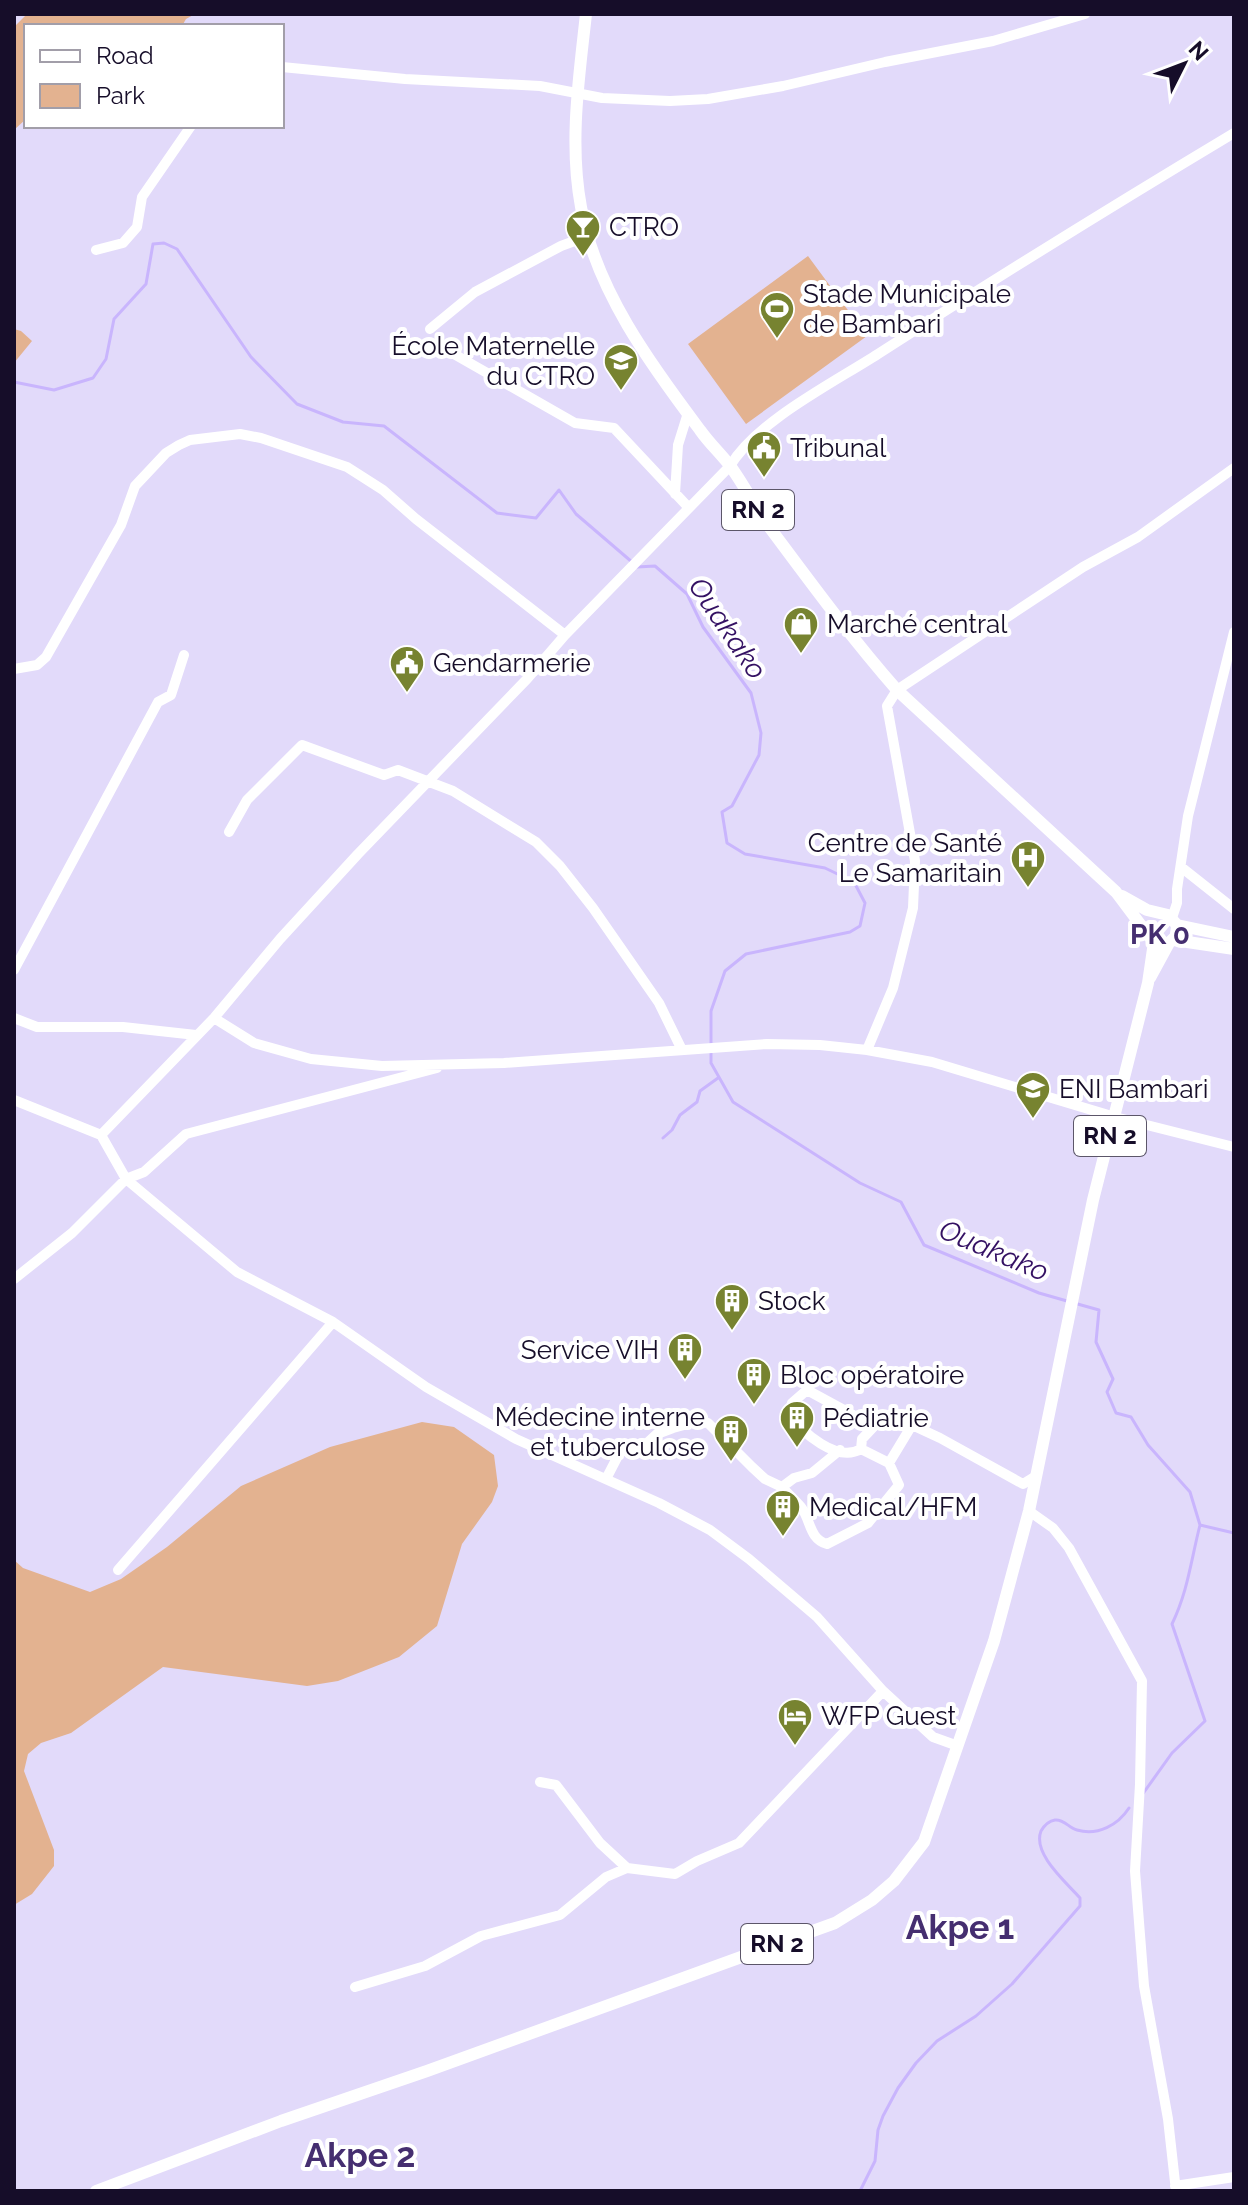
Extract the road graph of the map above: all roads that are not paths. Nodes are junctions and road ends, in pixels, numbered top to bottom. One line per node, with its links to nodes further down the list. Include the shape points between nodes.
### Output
1 (586, 14): 4 (main road, RN 2)
2 (1085, 14): 4 (street, via 993,41 708,99)
3 (284, 67): 4 (street, via 540,86)
4 (577, 94): 7 (main road, RN 2, via 575,157)
5 (190, 128): 8 (street, via 142,197 137,227 123,243)
6 (1234, 133): 12 (street, via 798,405 741,447)
7 (588, 236): 9 (street, via 475,292); 11 (main road, RN 2, via 639,342)
8 (96, 250)
9 (430, 329)
10 (407, 342): 14 (street, via 429,351 445,349 575,423 614,428)
11 (688, 413): 12 (main road, RN 2); 14 (street, via 678,445)
12 (730, 466): 15 (street); 21 (main road, RN 2, via 769,526)
13 (1234, 468): 21 (street, via 1138,537)
14 (675, 494): 15 (street)
15 (689, 508): 17 (street)
16 (1234, 632): 19 (street)
17 (565, 635): 20 (street, via 347,467 240,434 190,440 166,453 135,486 121,525 46,657 37,665); 22 (street)
18 (184, 655): 32 (street, via 171,695 158,702)
19 (1230, 664): 24 (street, via 1188,816)
20 (14, 669)
21 (897, 690): 25 (main road, RN 2); 38 (street, via 887,706 915,861 913,908 893,988)
22 (430, 781): 23 (street, via 398,770 384,775 302,745 247,800); 35 (street, via 280,939); 37 (street, via 536,842 560,866 659,1003)
23 (229, 832)
24 (1181, 867): 26 (street); 27 (street, via 1177,903)
25 (1116, 892): 27 (main road, RN 2); 29 (main road, RN 2)
26 (1234, 909)
27 (1168, 918): 28 (main road); 29 (main road, via 1151,920); 30 (main road)
28 (1234, 937)
29 (1151, 938): 30 (main road); 33 (main road, RN 2)
30 (1171, 941): 31 (main road); 33 (main road, RN 2)
31 (1234, 949)
32 (14, 970)
33 (1148, 983): 41 (main road, RN 2)
34 (14, 1018): 36 (street, via 37,1027 123,1027)
35 (214, 1018): 36 (street); 39 (street, via 254,1043 311,1059 382,1066)
36 (196, 1035): 42 (street)
37 (682, 1050): 38 (street, via 767,1044); 39 (street)
38 (867, 1050): 41 (street, via 932,1062)
39 (453, 1064): 44 (street, via 186,1134 144,1172)
40 (14, 1100): 42 (street)
41 (1115, 1117): 43 (street); 52 (main road, RN 2)
42 (101, 1135): 44 (street)
43 (1234, 1147)
44 (126, 1179): 45 (street, via 72,1233); 46 (street, via 237,1272)
45 (14, 1279)
46 (333, 1322): 53 (street, via 426,1387 545,1453); 56 (street)
47 (878, 1422): 48 (street); 49 (street, via 862,1439); 50 (street, via 807,1390 801,1394 792,1403 793,1419 813,1440)
48 (912, 1425): 51 (street); 52 (street, via 1023,1484)
49 (861, 1449): 50 (street); 51 (street)
50 (840, 1450): 54 (street, via 812,1473)
51 (889, 1463): 54 (street, via 899,1485 884,1506 868,1523 827,1544 814,1536 803,1509)
52 (1036, 1476): 55 (main road, RN 2)
53 (606, 1479): 54 (street, via 620,1452 695,1422 708,1423 759,1473); 57 (street, via 710,1530 749,1559 817,1617)
54 (782, 1487)
55 (1029, 1511): 58 (main road, RN 2, via 994,1641); 63 (street, via 1069,1548 1142,1681 1135,1871 1144,1986)
56 (118, 1570)
57 (883, 1691): 58 (street, via 933,1737); 60 (street, via 739,1843 675,1874)
58 (958, 1746): 64 (main road, RN 2, via 924,1842 894,1881 835,1923)
59 (540, 1782): 60 (street, via 556,1785 600,1843)
60 (627, 1868): 61 (street, via 606,1877 560,1915 481,1936 425,1966)
61 (355, 1987)
62 (1234, 2177): 63 (street)
63 (1176, 2188)
64 (96, 2191)

